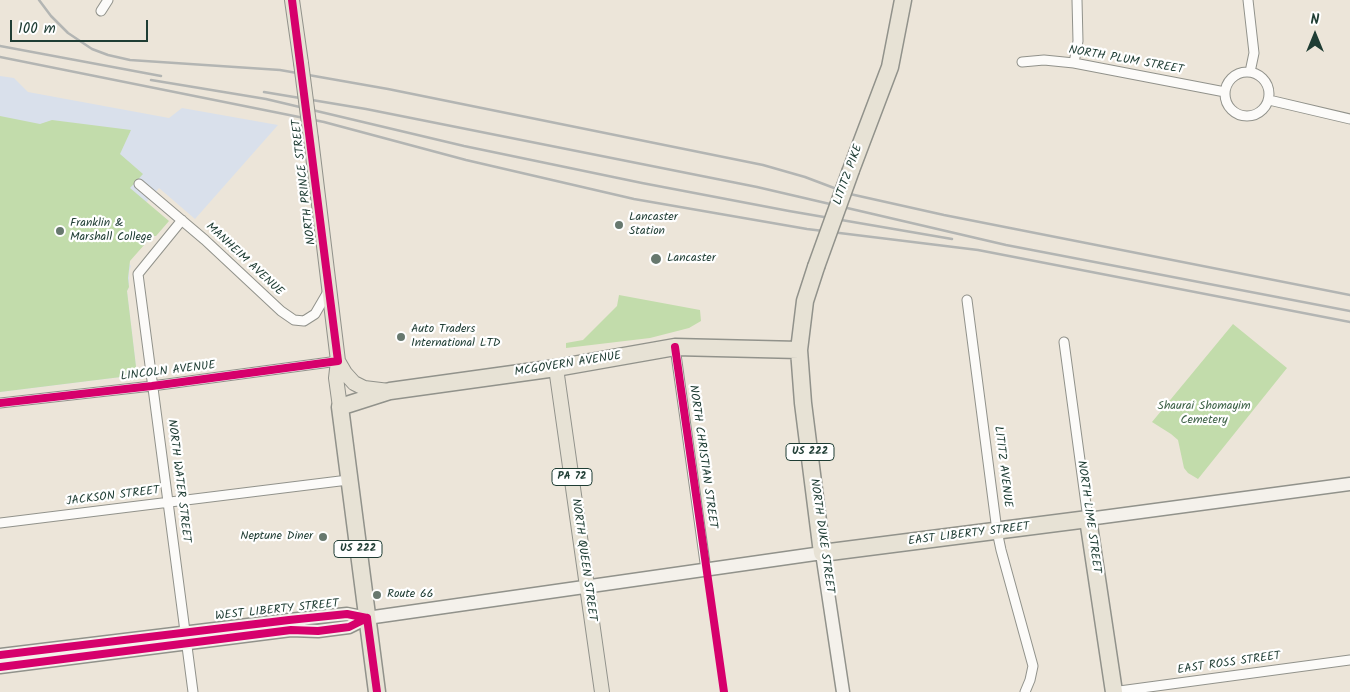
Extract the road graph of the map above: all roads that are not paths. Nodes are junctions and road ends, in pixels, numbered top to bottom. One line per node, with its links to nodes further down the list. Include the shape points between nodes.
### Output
1 (108, 0): 6 (street)
2 (292, 0): 15 (main road, NORTH PRINCE STREET, bridge)
3 (903, 0): 19 (highway, LITITZ PIKE / US 222, bridge, via 890,66 805,301)
4 (1077, 0): 8 (street, via 1078,41)
5 (1248, 0): 9 (street, via 1254,53)
6 (101, 11)
7 (1022, 62): 8 (street, NORTH PLUM STREET)
8 (1074, 63): 10 (street, NORTH PLUM STREET)
9 (1250, 72): 10 (street, via 1235,76); 11 (street, via 1260,76 1268,85)
10 (1225, 92): 11 (street, via 1229,107 1244,116 1257,114)
11 (1269, 100): 12 (street)
12 (1350, 119)
13 (139, 184): 14 (street, MANHEIM AVENUE)
14 (182, 220): 15 (street, MANHEIM AVENUE, via 294,320 304,321 315,314); 22 (street, NORTH WATER STREET, via 138,274)
15 (329, 290): 20 (main road, NORTH PRINCE STREET)
16 (967, 300): 31 (street, LITITZ AVENUE)
17 (1064, 342): 29 (street, NORTH LIME STREET)
18 (675, 347): 19 (highway, MCGOVERN AVENUE); 21 (highway, MCGOVERN AVENUE); 33 (street, NORTH CHRISTIAN STREET)
19 (799, 350): 32 (highway, NORTH DUKE STREET / US 222)
20 (338, 361): 22 (street, LINCOLN AVENUE); 23 (main road, via 354,383 364,388); 25 (main road, NORTH PRINCE STREET, via 336,378)
21 (556, 368): 23 (highway, MCGOVERN AVENUE); 34 (main road, NORTH QUEEN STREET / PA 72)
22 (152, 386): 24 (street, LINCOLN AVENUE); 28 (street, NORTH WATER STREET)
23 (390, 391): 25 (highway, MCGOVERN AVENUE)
24 (0, 403)
25 (340, 407): 26 (highway, NORTH PRINCE STREET / US 222)
26 (348, 480): 28 (street, JACKSON STREET); 35 (highway, NORTH PRINCE STREET / US 222)
27 (1350, 484): 29 (main road, EAST LIBERTY STREET)
28 (168, 503): 30 (street, JACKSON STREET); 36 (street, NORTH WATER STREET)
29 (1088, 519): 31 (highway, EAST LIBERTY STREET); 45 (highway, NORTH LIME STREET)
30 (0, 522)
31 (997, 531): 32 (highway, EAST LIBERTY STREET); 44 (street, LITITZ AVENUE, via 1033,666)
32 (822, 553): 33 (main road, EAST LIBERTY STREET); 43 (main road, NORTH DUKE STREET)
33 (706, 570): 34 (main road, EAST LIBERTY STREET)
34 (587, 586): 35 (main road, WEST LIBERTY STREET); 42 (main road, NORTH QUEEN STREET / PA 72)
35 (367, 618): 36 (main road, WEST LIBERTY STREET, via 347,614); 41 (highway, NORTH PRINCE STREET / US 222)
36 (185, 638): 37 (main road, WEST LIBERTY STREET); 39 (main road, WEST LIBERTY STREET); 40 (street, NORTH WATER STREET)
37 (0, 655)
38 (1350, 660): 45 (street, EAST ROSS STREET)
39 (0, 667)
40 (193, 692)
41 (377, 692)
42 (602, 692)
43 (842, 692)
44 (1025, 692)
45 (1113, 692)

